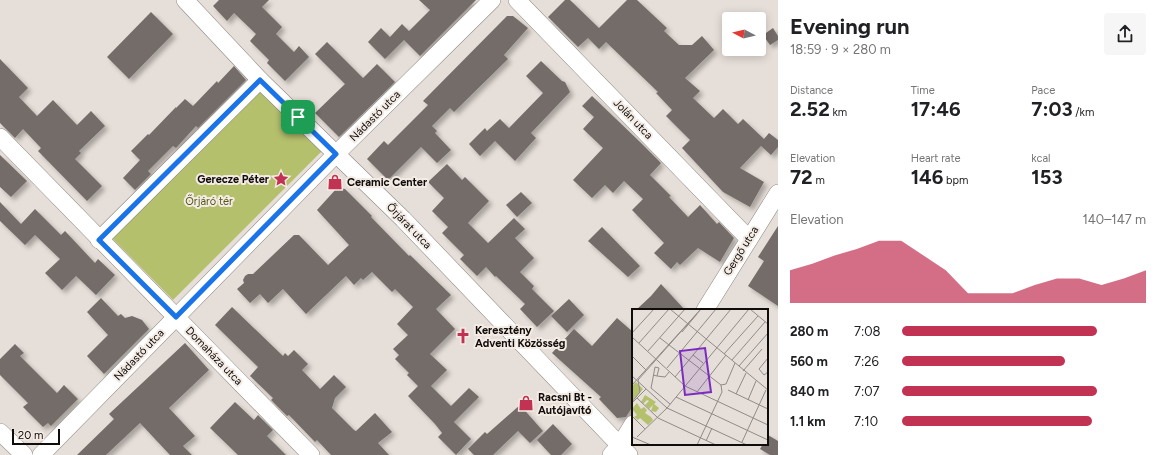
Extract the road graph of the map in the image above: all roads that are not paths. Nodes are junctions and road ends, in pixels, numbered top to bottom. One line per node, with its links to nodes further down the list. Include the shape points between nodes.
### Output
1 (185, 0): 4 (street, Őrjárat utca)
2 (492, 0): 6 (street, Nádastó utca)
3 (517, 0): 8 (street, Jolán utca)
4 (260, 80): 6 (street, Őrjárat utca); 9 (street)
5 (0, 137): 9 (street, Domaháza utca)
6 (336, 154): 11 (street, Nádastó utca); 14 (street, Őrjárat utca, via 403,219)
7 (778, 193): 8 (street, Gergő utca)
8 (749, 239): 10 (street, Gergő utca)
9 (99, 240): 11 (street, Domaháza utca)
10 (705, 309)
11 (176, 317): 16 (street, Nádastó utca); 17 (street, Domaháza utca)
12 (632, 426): 14 (street)
13 (0, 432): 15 (street)
14 (620, 452)
15 (24, 455)
16 (41, 455)
17 (311, 455)

